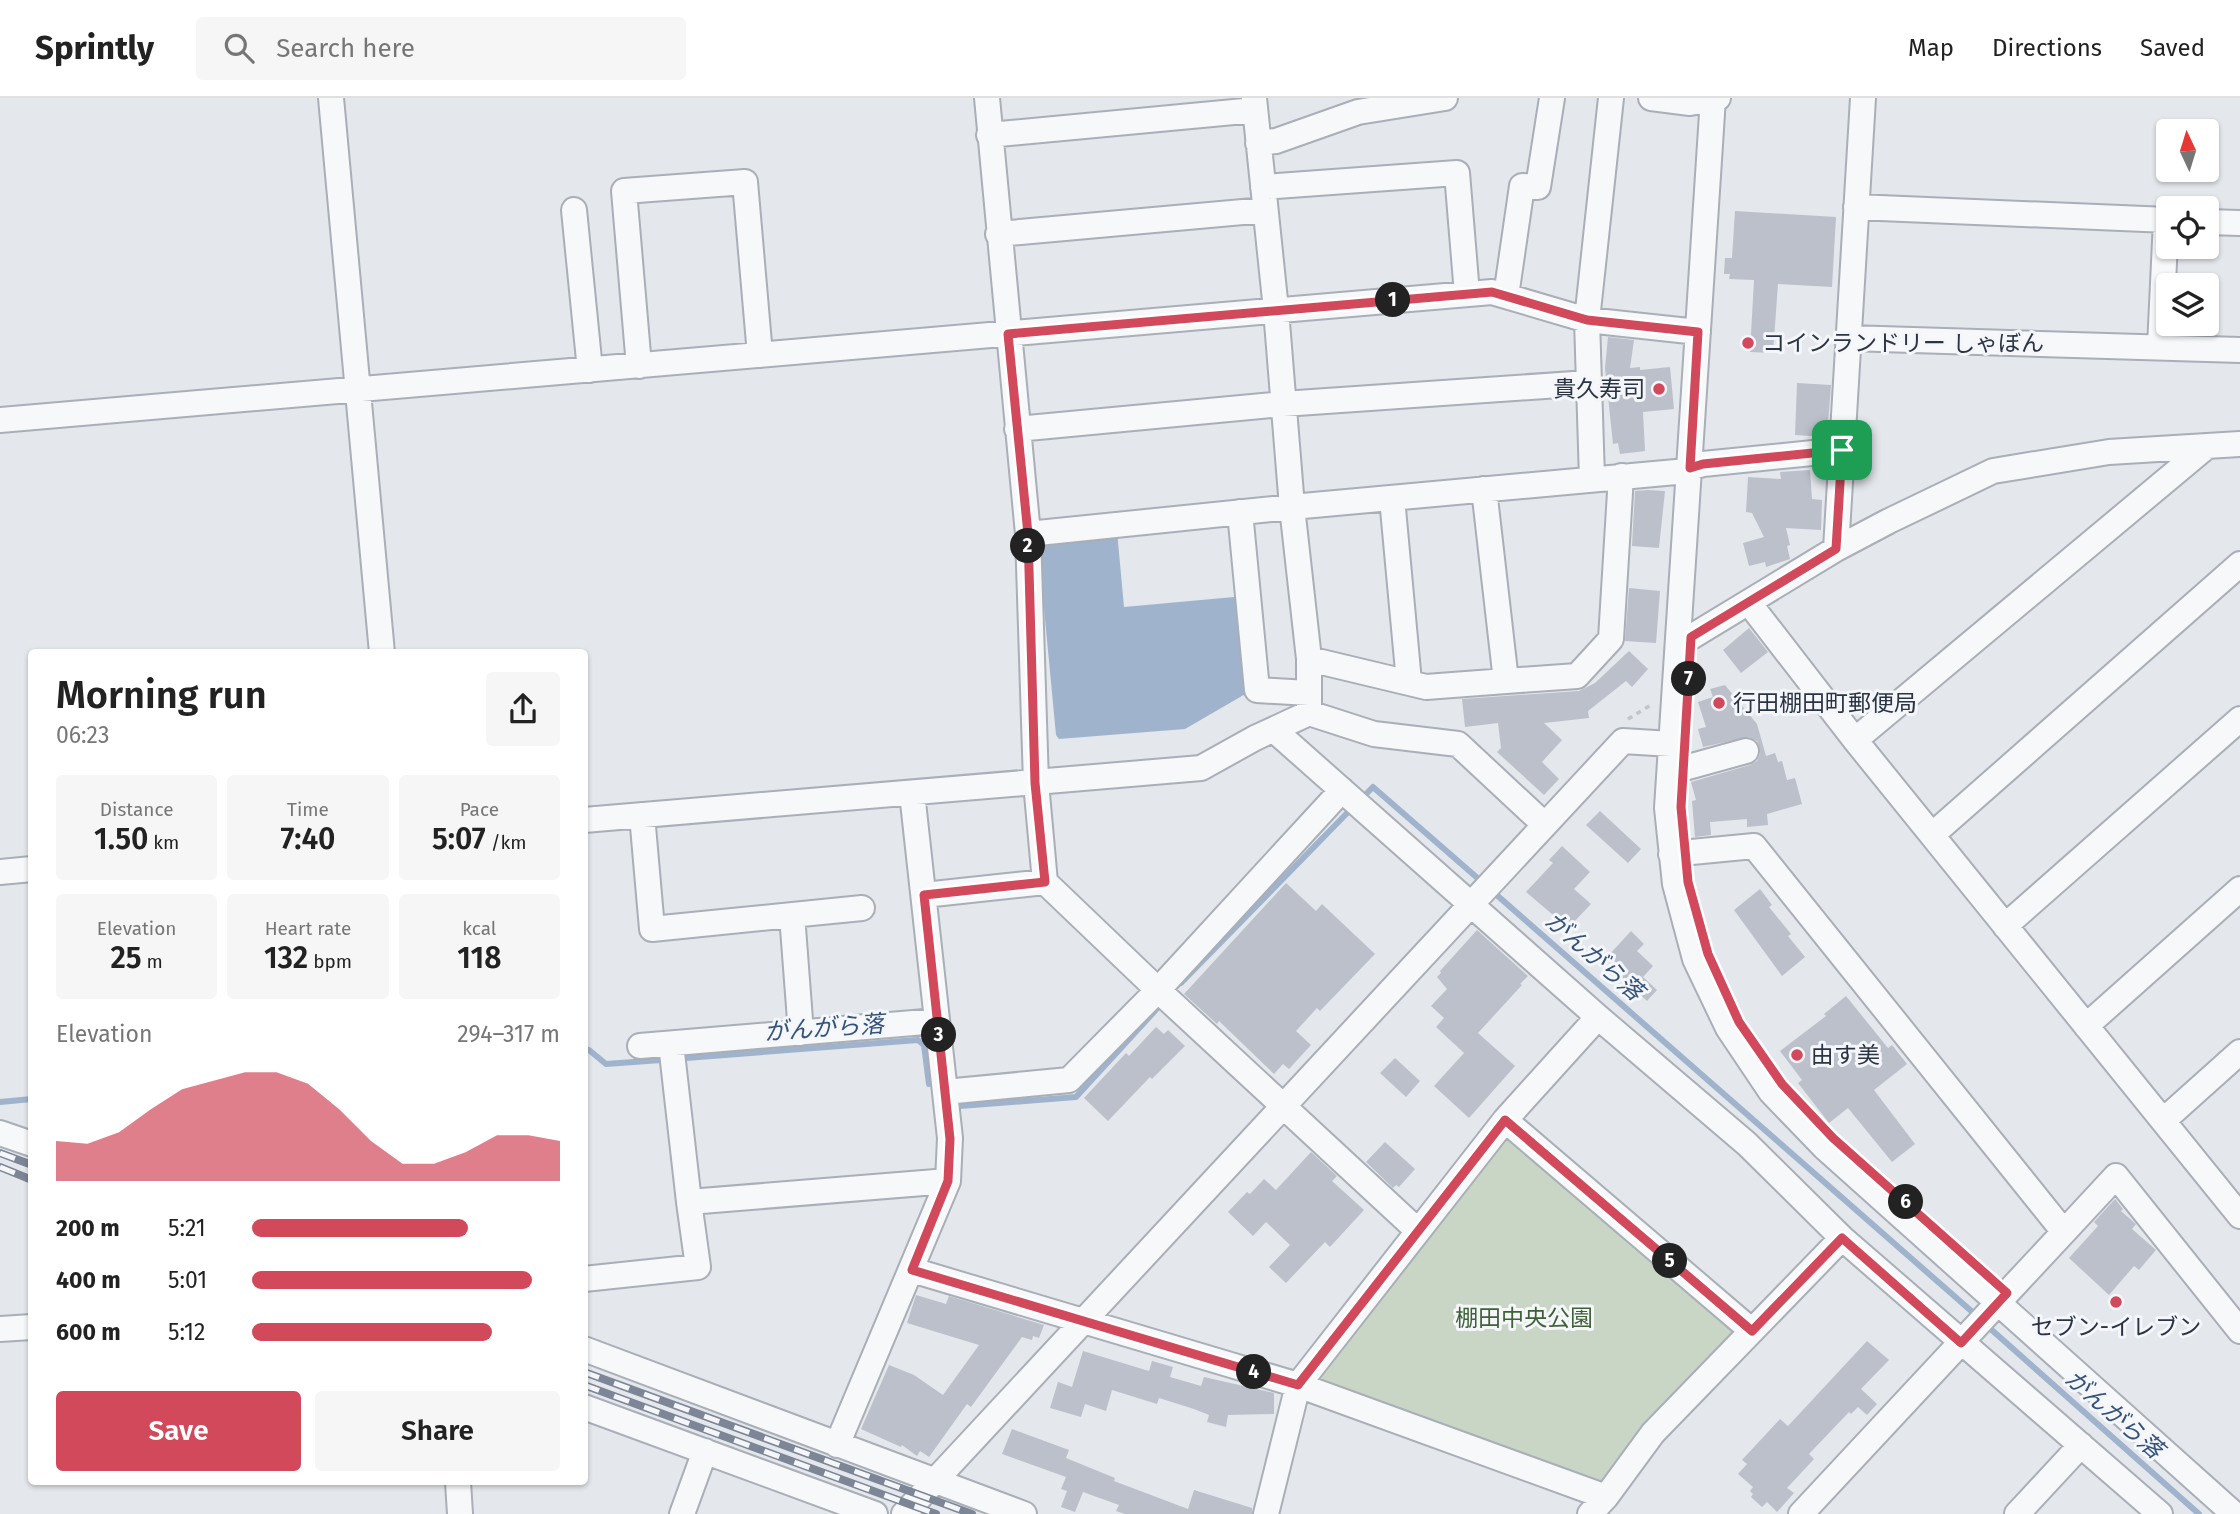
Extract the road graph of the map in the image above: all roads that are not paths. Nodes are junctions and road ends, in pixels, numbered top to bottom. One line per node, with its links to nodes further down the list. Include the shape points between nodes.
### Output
1 (331, 98): 33 (street)
2 (987, 98): 10 (street)
3 (1445, 98): 11 (street, via 1358,112)
4 (1552, 98): 21 (street, via 1538,187 1522,186)
5 (1611, 98): 23 (street)
6 (1651, 98): 8 (street, via 1690,103)
7 (1863, 98): 13 (street)
8 (1715, 99): 24 (street)
9 (1254, 104): 10 (street); 11 (street)
10 (989, 135): 18 (street)
11 (1258, 143): 12 (street)
12 (1264, 198): 18 (street); 20 (street, via 1457,173); 22 (street)
13 (1856, 207): 15 (street); 26 (street)
14 (575, 210): 31 (street)
15 (2156, 220)
16 (2219, 222): 17 (street)
17 (2240, 223)
18 (998, 234): 25 (street)
19 (2165, 259): 27 (street)
20 (1467, 295): 21 (street, via 1492,292); 22 (street)
21 (1506, 296): 23 (street)
22 (1276, 310): 25 (street); 34 (street)
23 (1587, 320): 24 (street); 32 (street)
24 (1698, 332): 40 (street)
25 (1008, 334): 29 (street); 36 (street)
26 (1849, 338): 27 (street); 39 (street)
27 (2160, 347): 28 (street)
28 (2240, 350)
29 (760, 355): 30 (street); 30 (street, via 745,181 624,191)
30 (639, 366): 31 (street)
31 (590, 370): 33 (street)
32 (1588, 383): 34 (street); 42 (street)
33 (358, 390): 35 (street); 52 (street)
34 (1283, 404): 36 (street); 45 (street)
35 (0, 420)
36 (1017, 429): 47 (street)
37 (2240, 444): 38 (street)
38 (2206, 447): 48 (street, via 2109,452 1993,471); 59 (street)
39 (1842, 450): 40 (street); 48 (street)
40 (1690, 468): 41 (street); 51 (street)
41 (1621, 475): 42 (street); 54 (street, via 1611,639 1577,676)
42 (1592, 479): 43 (street)
43 (1484, 489): 44 (street); 54 (street)
44 (1392, 498): 45 (street); 55 (street)
45 (1292, 506): 46 (street); 53 (street)
46 (1240, 512): 47 (street); 56 (street, via 1257,690)
47 (1028, 534): 62 (street)
48 (1836, 549): 50 (street)
49 (2240, 564): 68 (street)
50 (1749, 603): 51 (street); 59 (street)
51 (1678, 645): 61 (street)
52 (382, 649)
53 (1310, 659): 55 (street); 56 (street)
54 (1506, 681): 55 (street, via 1426,687)
55 (1409, 682)
56 (1309, 703): 58 (street); 67 (street, via 1374,734 1458,744)
57 (2240, 719): 78 (street)
58 (1274, 730): 62 (street, via 1202,768); 63 (street)
59 (1855, 740): 68 (street)
60 (1746, 751): 61 (street)
61 (1671, 759): 67 (street, via 1623,741); 69 (street, via 1667,808)
62 (1035, 783): 64 (street); 72 (street)
63 (1342, 790): 74 (street); 79 (street)
64 (912, 793): 65 (street); 75 (street)
65 (642, 815): 66 (street); 77 (street, via 652,929)
66 (588, 820)
67 (1545, 825): 74 (street)
68 (1932, 835): 78 (street)
69 (1671, 854): 97 (street, via 1754,846); 101 (street, via 1695,959 1728,1028 1771,1092 1824,1147)
70 (28, 869): 71 (street)
71 (0, 872)
72 (1045, 882): 75 (street); 79 (street)
73 (2240, 889): 82 (street)
74 (1481, 894): 80 (street); 88 (street)
75 (924, 895): 81 (street)
76 (862, 908): 77 (street)
77 (792, 915): 83 (street)
78 (2005, 926): 82 (street)
79 (1164, 996): 87 (street, via 1069,1080); 88 (street)
80 (1598, 1017): 89 (street); 98 (street, via 1747,1144)
81 (937, 1021): 83 (street); 87 (street)
82 (2086, 1026): 90 (street)
83 (801, 1033): 84 (street)
84 (671, 1044): 85 (street); 94 (street)
85 (640, 1046)
86 (2240, 1052): 90 (street)
87 (945, 1092): 93 (street)
88 (1284, 1106): 96 (street); 102 (street)
89 (1505, 1120): 96 (street); 105 (street)
90 (2164, 1120): 95 (street)
91 (0, 1133): 92 (street)
92 (28, 1143)
93 (948, 1181): 94 (street); 99 (street)
94 (689, 1202): 100 (street, via 698,1266)
95 (2240, 1216)
96 (1418, 1230): 109 (street)
97 (2064, 1232): 101 (street); 106 (street, via 2116,1176)
98 (1842, 1238): 105 (street); 107 (street)
99 (912, 1270): 102 (street); 111 (street)
100 (588, 1279)
101 (1998, 1303): 107 (street); 126 (street)
102 (1083, 1321): 109 (street); 114 (street)
103 (28, 1327): 104 (street)
104 (0, 1329)
105 (1752, 1331): 116 (street, via 1653,1433)
106 (2240, 1331)
107 (1961, 1343): 112 (street); 123 (street)
108 (588, 1351): 111 (street)
109 (1298, 1385): 116 (street); 122 (street)
110 (588, 1408): 113 (street)
111 (837, 1445): 114 (street)
112 (2081, 1445): 124 (street); 125 (street)
113 (705, 1451): 118 (street); 119 (street)
114 (934, 1481): 120 (street); 121 (street)
115 (458, 1485): 117 (street)
116 (1598, 1505)
117 (460, 1514)
118 (681, 1514)
119 (875, 1514)
120 (904, 1514)
121 (1024, 1514)
122 (1266, 1514)
123 (1801, 1514)
124 (2017, 1514)
125 (2160, 1514)
126 (2234, 1514)

